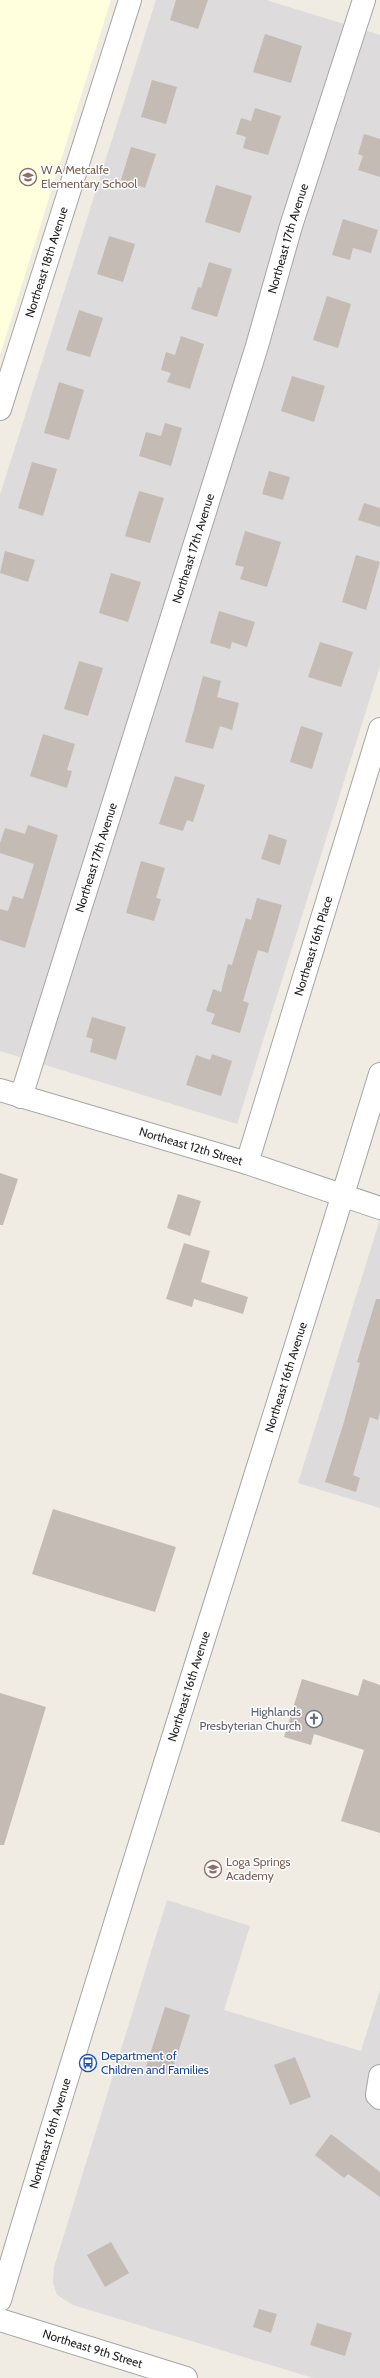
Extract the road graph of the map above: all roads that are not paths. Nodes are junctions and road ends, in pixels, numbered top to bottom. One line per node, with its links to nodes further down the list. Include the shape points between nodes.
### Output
1 (130, 0): 3 (street, Northeast 18th Avenue)
2 (364, 0): 7 (street, Northeast 17th Avenue, via 291,226 257,346)
3 (0, 409)
4 (380, 729): 8 (street, Northeast 16th Place)
5 (380, 1074): 9 (street, Northeast 16th Avenue)
6 (0, 1090): 7 (street, Northeast 12th Street)
7 (21, 1097): 8 (street, Northeast 12th Street)
8 (247, 1163): 9 (street, Northeast 12th Street)
9 (343, 1196): 10 (street, Northeast 12th Street); 11 (street, Northeast 16th Avenue)
10 (380, 1208)
11 (0, 2300)
12 (0, 2320): 13 (street, Northeast 9th Street)
13 (186, 2378)

